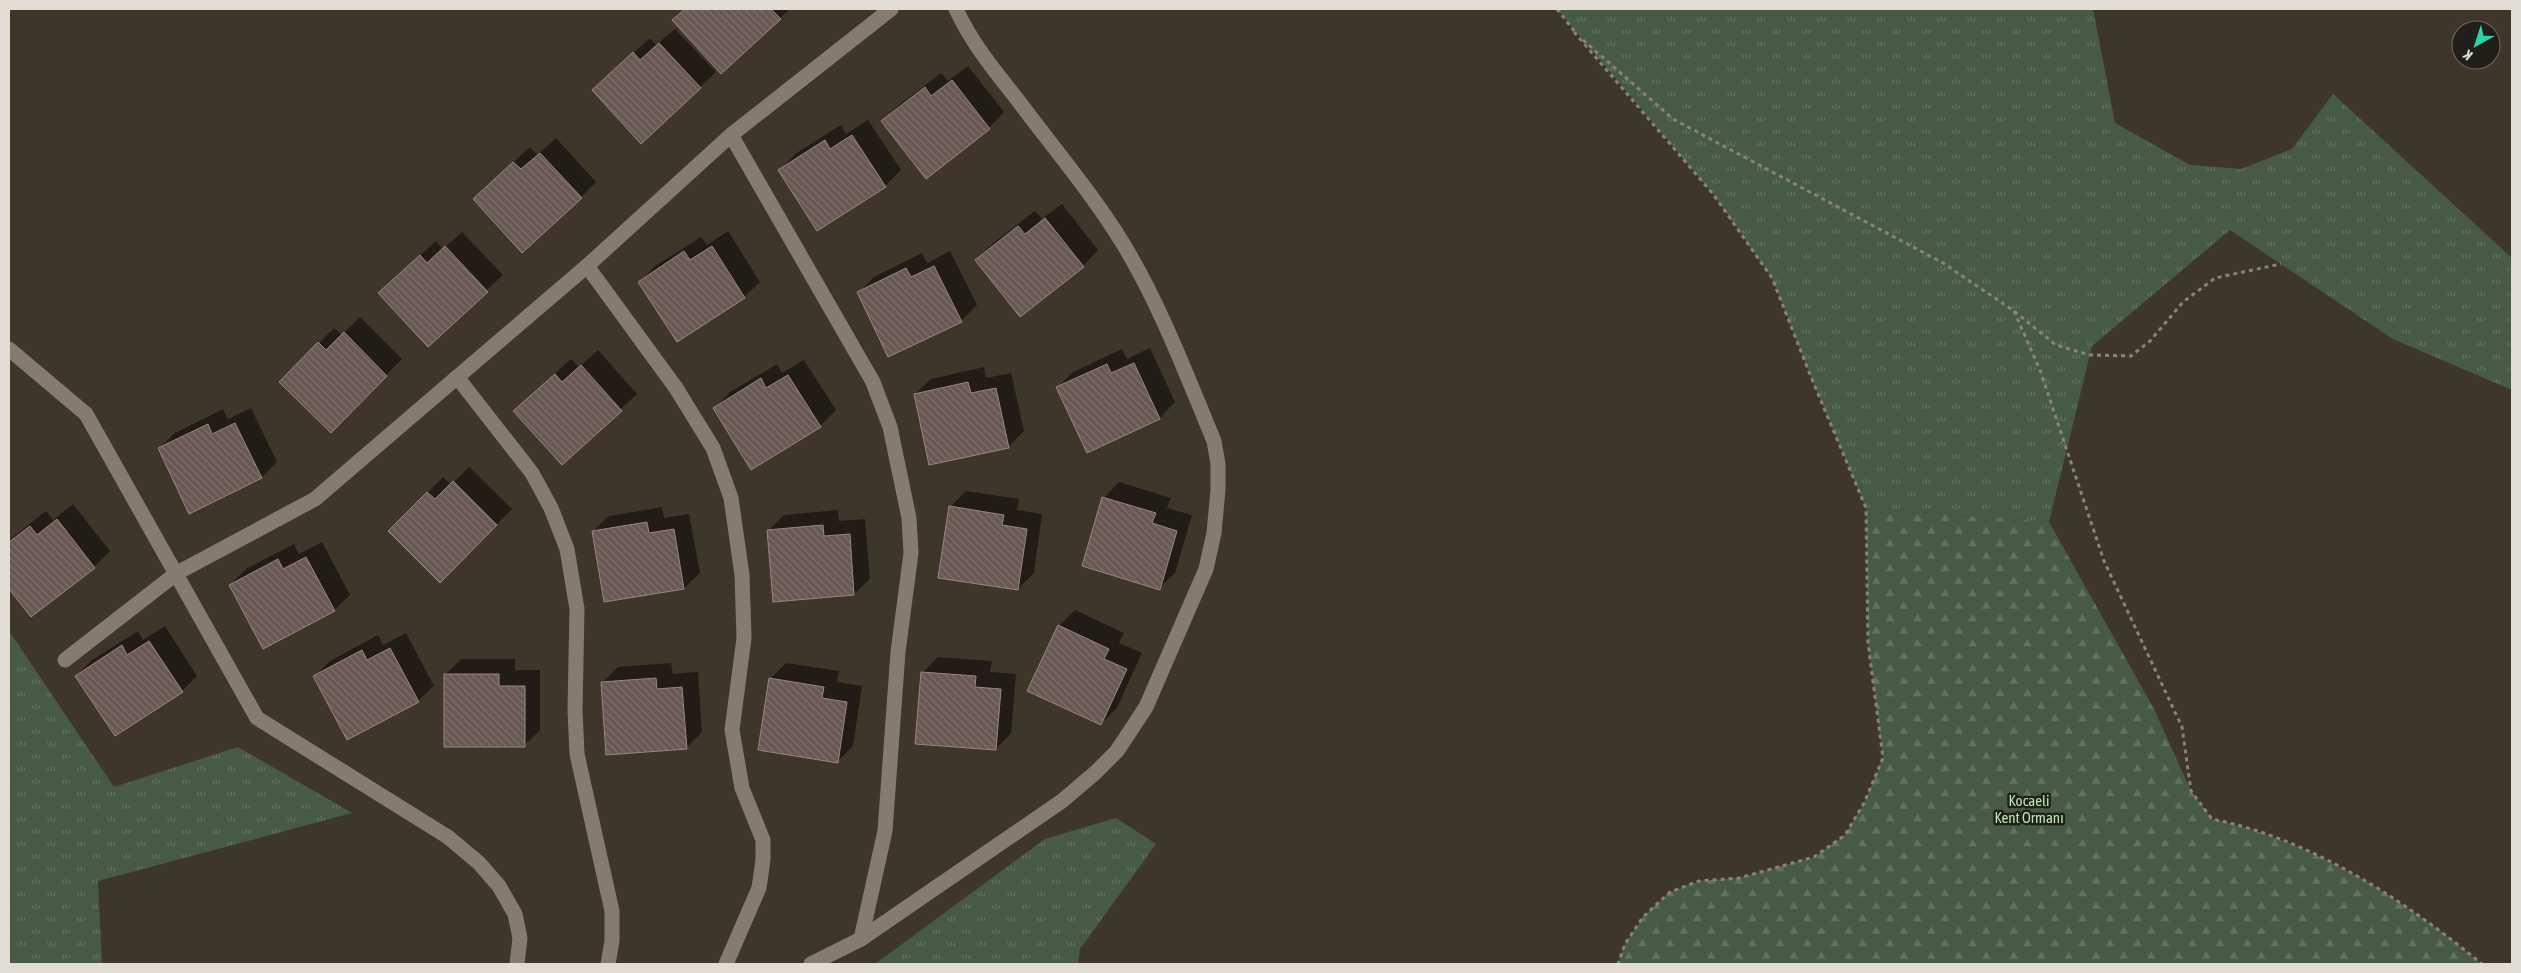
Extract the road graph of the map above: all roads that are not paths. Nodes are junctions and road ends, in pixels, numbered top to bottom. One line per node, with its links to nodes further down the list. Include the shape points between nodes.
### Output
1 (891, 9): 3 (lane)
2 (956, 9): 9 (lane, via 989,64 1089,194 1122,243 1156,306 1214,441 1218,464 1216,508 1206,569 1146,707 1117,751 1062,801)
3 (731, 136): 4 (lane); 9 (lane, via 873,382 890,427 909,518 911,552 898,652 885,831)
4 (587, 266): 6 (lane); 12 (lane, via 685,403 713,448 730,498 742,575 744,638 732,730 742,788 763,840 763,860 759,888)
5 (9, 349): 7 (lane, via 86,414)
6 (457, 377): 7 (lane, via 315,499); 11 (lane, via 532,473 551,508 567,549 577,609 577,754 612,910)
7 (177, 573): 8 (lane); 10 (lane, via 257,718 448,837 484,868 515,914 520,938)
8 (65, 660)
9 (861, 939): 13 (lane)
10 (517, 964)
11 (608, 964)
12 (726, 964)
13 (811, 964)

